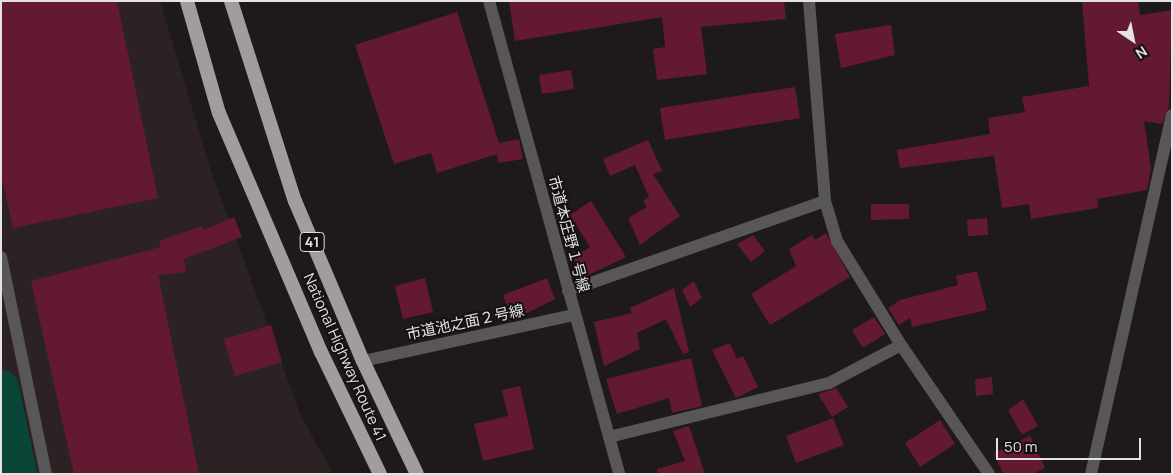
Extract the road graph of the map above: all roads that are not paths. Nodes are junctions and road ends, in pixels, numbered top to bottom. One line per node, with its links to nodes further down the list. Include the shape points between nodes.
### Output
1 (187, 1): 14 (highway, National Highway Route 41 / 41, via 223,122 321,352)
2 (231, 1): 11 (highway, National Highway Route 41 / 41, via 295,201)
3 (489, 1): 8 (street, 市道本庄野１号線)
4 (809, 1): 6 (street)
5 (1172, 115): 18 (street)
6 (825, 201): 8 (street); 10 (street, via 838,241)
7 (1, 257): 13 (street)
8 (568, 291): 9 (street, 市道本庄野１号線)
9 (574, 315): 11 (street, 市道池之面２号線); 12 (street, 市道本庄野１号線)
10 (901, 345): 12 (street, via 829,384); 17 (street)
11 (363, 361): 15 (highway, National Highway Route 41 / 41)
12 (609, 437): 16 (street, 市道本庄野１号線)
13 (46, 474)
14 (380, 474)
15 (417, 474)
16 (619, 474)
17 (990, 474)
18 (1091, 474)

